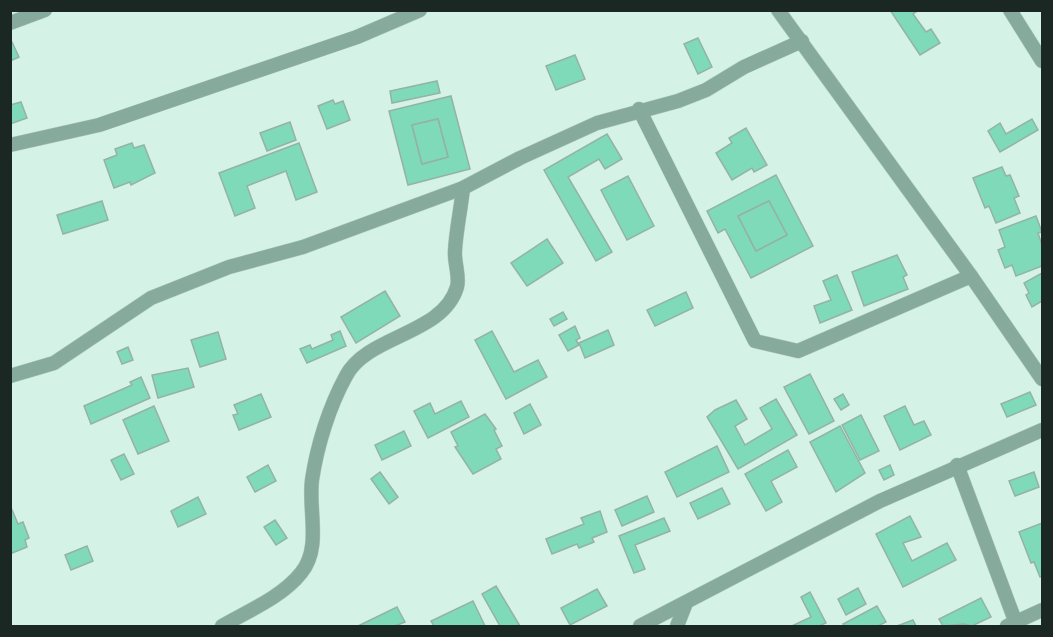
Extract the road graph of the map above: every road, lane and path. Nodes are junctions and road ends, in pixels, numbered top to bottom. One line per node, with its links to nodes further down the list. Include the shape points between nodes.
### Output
1 (45, 10): 5 (street)
2 (420, 10): 9 (street, via 357,37 99,125)
3 (778, 10): 6 (street)
4 (1010, 10): 7 (street)
5 (10, 23)
6 (802, 41): 8 (street, via 744,67 706,90); 11 (street)
7 (1041, 55)
8 (639, 109): 10 (street, via 597,123); 11 (street, via 755,341 798,351)
9 (10, 145)
10 (463, 188): 12 (street, via 151,298 54,363); 19 (street, via 455,253 457,287 447,304 430,321 369,352 346,376 323,434 312,482 309,563 278,594)
11 (971, 276): 13 (street)
12 (10, 376)
13 (1042, 379)
14 (1042, 430): 15 (street)
15 (957, 465): 16 (street); 18 (street)
16 (686, 603): 20 (street); 21 (street)
17 (1042, 610): 18 (street)
18 (1013, 625)
19 (222, 627)
20 (640, 627)
21 (676, 627)

